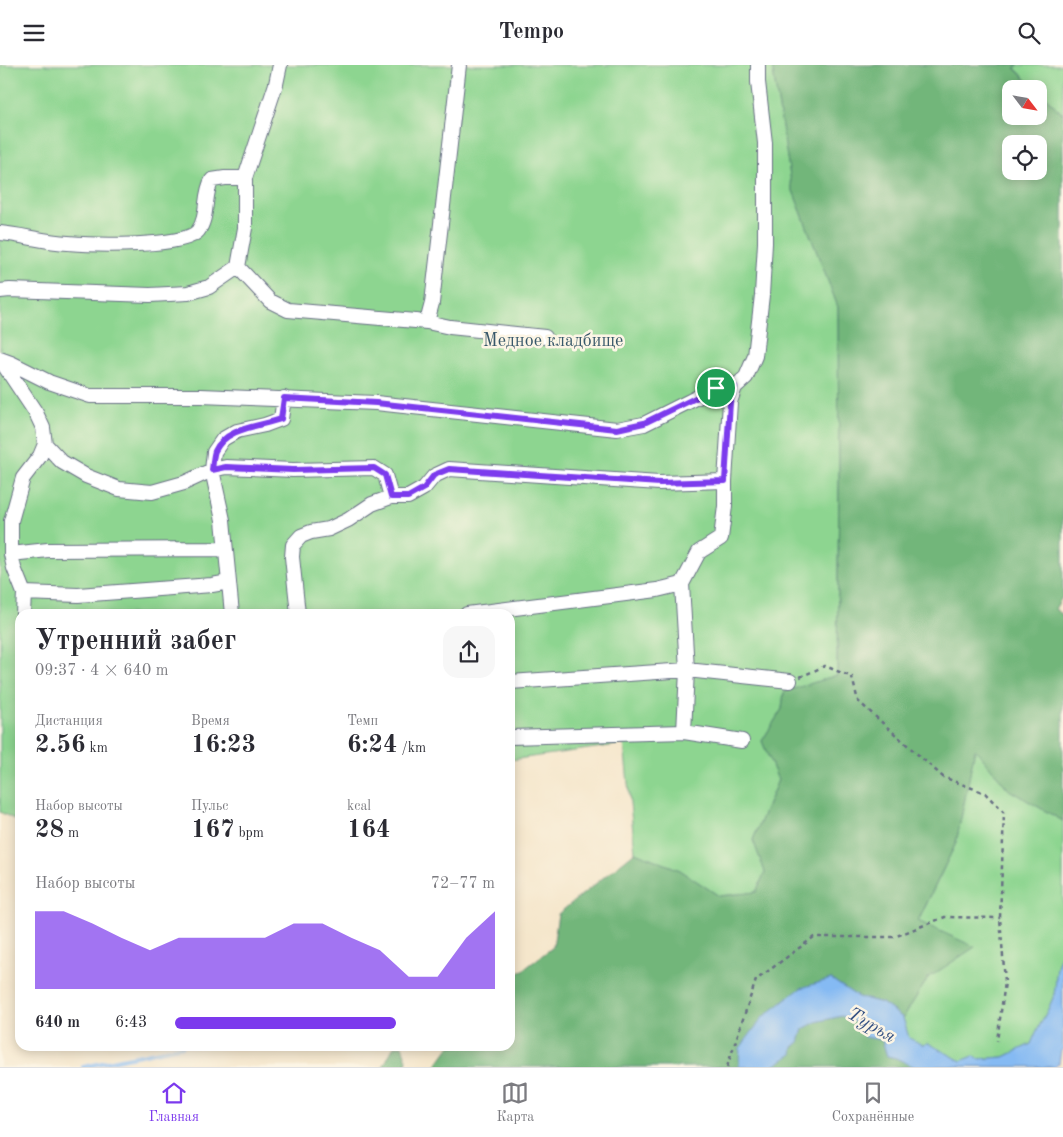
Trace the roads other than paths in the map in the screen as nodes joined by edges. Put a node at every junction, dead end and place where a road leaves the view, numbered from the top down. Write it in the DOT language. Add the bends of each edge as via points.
graph roads {
  1 [pos="280,65"];
  2 [pos="459,65"];
  3 [pos="758,65"];
  4 [pos="245,178"];
  5 [pos="0,233"];
  6 [pos="238,267"];
  7 [pos="0,291"];
  8 [pos="427,322"];
  9 [pos="545,337"];
  10 [pos="0,359"];
  11 [pos="735,387"];
  12 [pos="284,398"];
  13 [pos="45,444"];
  14 [pos="212,470"];
  15 [pos="725,481"];
  16 [pos="391,497"];
  17 [pos="225,549"];
  18 [pos="11,554"];
  19 [pos="229,582"];
  20 [pos="682,585"];
  21 [pos="24,593"];
  22 [pos="23,609"];
  23 [pos="232,609"];
  24 [pos="297,609"];
  25 [pos="507,609"];
  26 [pos="686,670"];
  27 [pos="790,681"];
  28 [pos="515,682"];
  29 [pos="684,732"];
  30 [pos="515,737"];
  31 [pos="742,741"];
  1 -- 4 [label="street"];
  2 -- 8 [label="street" via="432,303"];
  3 -- 11 [label="street" via="765,143 762,295 755,357 746,377"];
  4 -- 5 [label="street" via="212,180 203,223 197,233 174,242 66,243"];
  4 -- 6 [label="street" via="245,228"];
  6 -- 7 [label="street" via="209,287 188,293"];
  6 -- 8 [label="street" via="270,301 288,310"];
  8 -- 9 [label="street"];
  10 -- 12 [label="street" via="49,382 90,396"];
  10 -- 13 [label="street" via="36,413 43,428"];
  11 -- 12 [label="street" via="716,388 644,423 617,429 376,403"];
  11 -- 15 [label="street" via="730,402"];
  12 -- 14 [label="street" via="281,419 237,431 223,439 214,452"];
  13 -- 14 [label="street" via="62,462 119,489 152,492 184,483"];
  13 -- 18 [label="street" via="23,478 11,521"];
  14 -- 16 [label="street" via="226,467 293,470 374,468 385,475"];
  14 -- 17 [label="street" via="223,520"];
  15 -- 16 [label="street" via="660,483 449,469 434,475 424,488 408,497"];
  15 -- 20 [label="street" via="721,538 699,552"];
  16 -- 24 [label="street" via="329,529 301,536 293,545"];
  17 -- 18 [label="street" via="48,550"];
  17 -- 19 [label="street"];
  18 -- 21 [label="street"];
  19 -- 21 [label="street" via="78,595"];
  19 -- 23 [label="street"];
  20 -- 25 [label="street"];
  20 -- 26 [label="street"];
  21 -- 22 [label="street"];
  26 -- 27 [label="street"];
  26 -- 28 [label="street"];
  26 -- 29 [label="street"];
  29 -- 30 [label="street"];
  29 -- 31 [label="street"];
}
